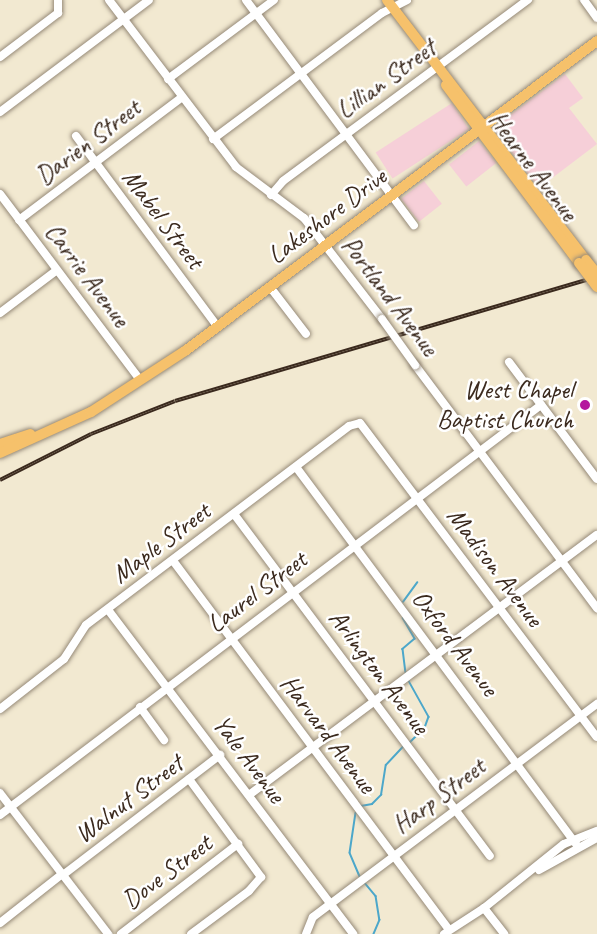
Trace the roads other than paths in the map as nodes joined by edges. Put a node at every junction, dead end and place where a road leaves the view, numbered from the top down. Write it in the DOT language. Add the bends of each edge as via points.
graph roads {
  1 [pos="58,0"];
  2 [pos="109,0"];
  3 [pos="149,0"];
  4 [pos="246,0"];
  5 [pos="274,0"];
  6 [pos="407,0"];
  7 [pos="528,0"];
  8 [pos="584,0"];
  9 [pos="390,4"];
  10 [pos="256,13"];
  11 [pos="597,18"];
  12 [pos="124,19"];
  13 [pos="597,40"];
  14 [pos="0,57"];
  15 [pos="438,68"];
  16 [pos="301,73"];
  17 [pos="168,79"];
  18 [pos="182,97"];
  19 [pos="0,112"];
  20 [pos="481,128"];
  21 [pos="346,133"];
  22 [pos="75,136"];
  23 [pos="213,139"];
  24 [pos="95,163"];
  25 [pos="0,194"];
  26 [pos="271,195"];
  27 [pos="392,196"];
  28 [pos="8,205"];
  29 [pos="0,211"];
  30 [pos="19,220"];
  31 [pos="414,225"];
  32 [pos="326,245"];
  33 [pos="582,262"];
  34 [pos="57,270"];
  35 [pos="597,274"];
  36 [pos="270,287"];
  37 [pos="597,287"];
  38 [pos="0,313"];
  39 [pos="218,327"];
  40 [pos="306,334"];
  41 [pos="509,362"];
  42 [pos="140,380"];
  43 [pos="541,405"];
  44 [pos="78,418"];
  45 [pos="360,423"];
  46 [pos="0,444"];
  47 [pos="480,451"];
  48 [pos="0,453"];
  49 [pos="296,467"];
  50 [pos="597,479"];
  51 [pos="417,498"];
  52 [pos="234,514"];
  53 [pos="597,535"];
  54 [pos="355,545"];
  55 [pos="562,561"];
  56 [pos="174,562"];
  57 [pos="292,591"];
  58 [pos="499,607"];
  59 [pos="597,608"];
  60 [pos="109,611"];
  61 [pos="230,639"];
  62 [pos="437,654"];
  63 [pos="167,686"];
  64 [pos="374,701"];
  65 [pos="597,704"];
  66 [pos="140,706"];
  67 [pos="0,709"];
  68 [pos="581,715"];
  69 [pos="597,737"];
  70 [pos="164,740"];
  71 [pos="313,749"];
  72 [pos="220,755"];
  73 [pos="519,762"];
  74 [pos="189,779"];
  75 [pos="0,793"];
  76 [pos="249,795"];
  77 [pos="10,807"];
  78 [pos="457,809"];
  79 [pos="0,815"];
  80 [pos="597,831"];
  81 [pos="597,838"];
  82 [pos="576,842"];
  83 [pos="238,844"];
  84 [pos="490,856"];
  85 [pos="393,857"];
  86 [pos="62,875"];
  87 [pos="331,904"];
  88 [pos="484,908"];
  89 [pos="0,922"];
  90 [pos="446,932"];
  91 [pos="108,934"];
  92 [pos="121,934"];
  93 [pos="191,934"];
  94 [pos="306,934"];
  95 [pos="353,934"];
  96 [pos="504,934"];
  1 -- 14 [label="street" via="58,13"];
  2 -- 12 [label="street, Portland Avenue"];
  3 -- 12 [label="street"];
  4 -- 10 [label="street"];
  5 -- 10 [label="street"];
  6 -- 9 [label="street"];
  7 -- 15 [label="street, Lillian Street"];
  8 -- 11 [label="street"];
  9 -- 15 [label="main road, Hearne Avenue"];
  9 -- 16 [label="street"];
  10 -- 16 [label="street"];
  10 -- 17 [label="street"];
  12 -- 17 [label="street, Portland Avenue"];
  12 -- 19 [label="street"];
  13 -- 20 [label="main road, Lakeshore Drive"];
  15 -- 20 [label="main road, Hearne Avenue"];
  15 -- 21 [label="street, Lillian Street"];
  16 -- 21 [label="street"];
  16 -- 23 [label="street"];
  17 -- 18 [label="street, Portland Avenue"];
  18 -- 23 [label="street, Portland Avenue"];
  18 -- 24 [label="street, Darien Street"];
  20 -- 27 [label="main road, Lakeshore Drive"];
  20 -- 33 [label="main road, Hearne Avenue"];
  21 -- 26 [label="street, Lillian Street" via="283,181"];
  21 -- 27 [label="street"];
  22 -- 24 [label="street, Mabel Street"];
  23 -- 26 [label="street, Portland Avenue" via="246,178"];
  24 -- 30 [label="street, Darien Street"];
  24 -- 39 [label="street, Mabel Street"];
  25 -- 28 [label="street, Carrie Avenue"];
  26 -- 32 [label="street, Portland Avenue" via="304,218"];
  27 -- 31 [label="street"];
  27 -- 32 [label="main road, Lakeshore Drive"];
  28 -- 29 [label="street"];
  28 -- 30 [label="street, Carrie Avenue"];
  30 -- 34 [label="street, Carrie Avenue"];
  32 -- 36 [label="main road, Lakeshore Drive"];
  32 -- 47 [label="street, Portland Avenue, bridge"];
  33 -- 35 [label="main road, Hearne Avenue, bridge"];
  33 -- 37 [label="main road, Hearne Avenue, bridge"];
  34 -- 38 [label="street"];
  34 -- 42 [label="street, Carrie Avenue"];
  36 -- 39 [label="main road, Lakeshore Drive"];
  36 -- 40 [label="street"];
  39 -- 42 [label="main road, Lakeshore Drive"];
  41 -- 43 [label="street"];
  42 -- 44 [label="main road, Lakeshore Drive"];
  43 -- 47 [label="street, Laurel Street"];
  43 -- 50 [label="street"];
  44 -- 46 [label="main road, Lakeshore Drive"];
  44 -- 48 [label="main road, Lakeshore Drive"];
  45 -- 49 [label="street, Maple Street" via="350,426"];
  45 -- 51 [label="street, Madison Avenue"];
  47 -- 51 [label="street, Laurel Street"];
  47 -- 55 [label="street, Portland Avenue"];
  49 -- 52 [label="street, Maple Street"];
  49 -- 54 [label="street, Oxford Avenue"];
  51 -- 54 [label="street, Laurel Street"];
  51 -- 58 [label="street, Madison Avenue"];
  52 -- 56 [label="street, Maple Street"];
  52 -- 57 [label="street, Arlington Avenue"];
  53 -- 55 [label="street"];
  54 -- 57 [label="street, Laurel Street"];
  54 -- 62 [label="street, Oxford Avenue"];
  55 -- 58 [label="street"];
  55 -- 59 [label="street, Portland Avenue"];
  56 -- 60 [label="street, Maple Street"];
  56 -- 61 [label="street, Harvard Avenue"];
  57 -- 61 [label="street, Laurel Street"];
  57 -- 64 [label="street, Arlington Avenue"];
  58 -- 62 [label="street"];
  58 -- 68 [label="street, Madison Avenue"];
  60 -- 63 [label="street, Yale Avenue"];
  60 -- 67 [label="street, Maple Street" via="82,629 64,659"];
  61 -- 63 [label="street, Laurel Street"];
  61 -- 71 [label="street, Harvard Avenue"];
  62 -- 64 [label="street"];
  62 -- 73 [label="street, Oxford Avenue"];
  63 -- 66 [label="street, Laurel Street"];
  63 -- 72 [label="street, Yale Avenue"];
  64 -- 71 [label="street"];
  64 -- 78 [label="street, Arlington Avenue"];
  65 -- 68 [label="street, Harp Street"];
  66 -- 70 [label="street"];
  66 -- 77 [label="street, Laurel Street"];
  68 -- 69 [label="street, Madison Avenue"];
  68 -- 73 [label="street, Harp Street"];
  71 -- 76 [label="street"];
  71 -- 85 [label="street, Harvard Avenue"];
  72 -- 74 [label="street, Walnut Street"];
  72 -- 76 [label="street, Yale Avenue"];
  73 -- 78 [label="street, Harp Street"];
  73 -- 82 [label="street, Oxford Avenue"];
  74 -- 83 [label="street"];
  74 -- 86 [label="street, Walnut Street"];
  75 -- 77 [label="street"];
  76 -- 87 [label="street, Yale Avenue"];
  77 -- 79 [label="street, Laurel Street"];
  77 -- 86 [label="street"];
  78 -- 84 [label="street, Arlington Avenue"];
  78 -- 85 [label="street, Harp Street"];
  80 -- 82 [label="street"];
  81 -- 82 [label="street"];
  82 -- 88 [label="street"];
  83 -- 92 [label="street, Dove Street"];
  83 -- 93 [label="street" via="261,877 249,891"];
  85 -- 87 [label="street, Harp Street"];
  85 -- 90 [label="street, Harvard Avenue"];
  86 -- 89 [label="street, Walnut Street"];
  86 -- 91 [label="street"];
  87 -- 94 [label="street, Harp Street" via="308,924"];
  87 -- 95 [label="street, Yale Avenue"];
  88 -- 90 [label="street"];
  88 -- 96 [label="street"];
}
